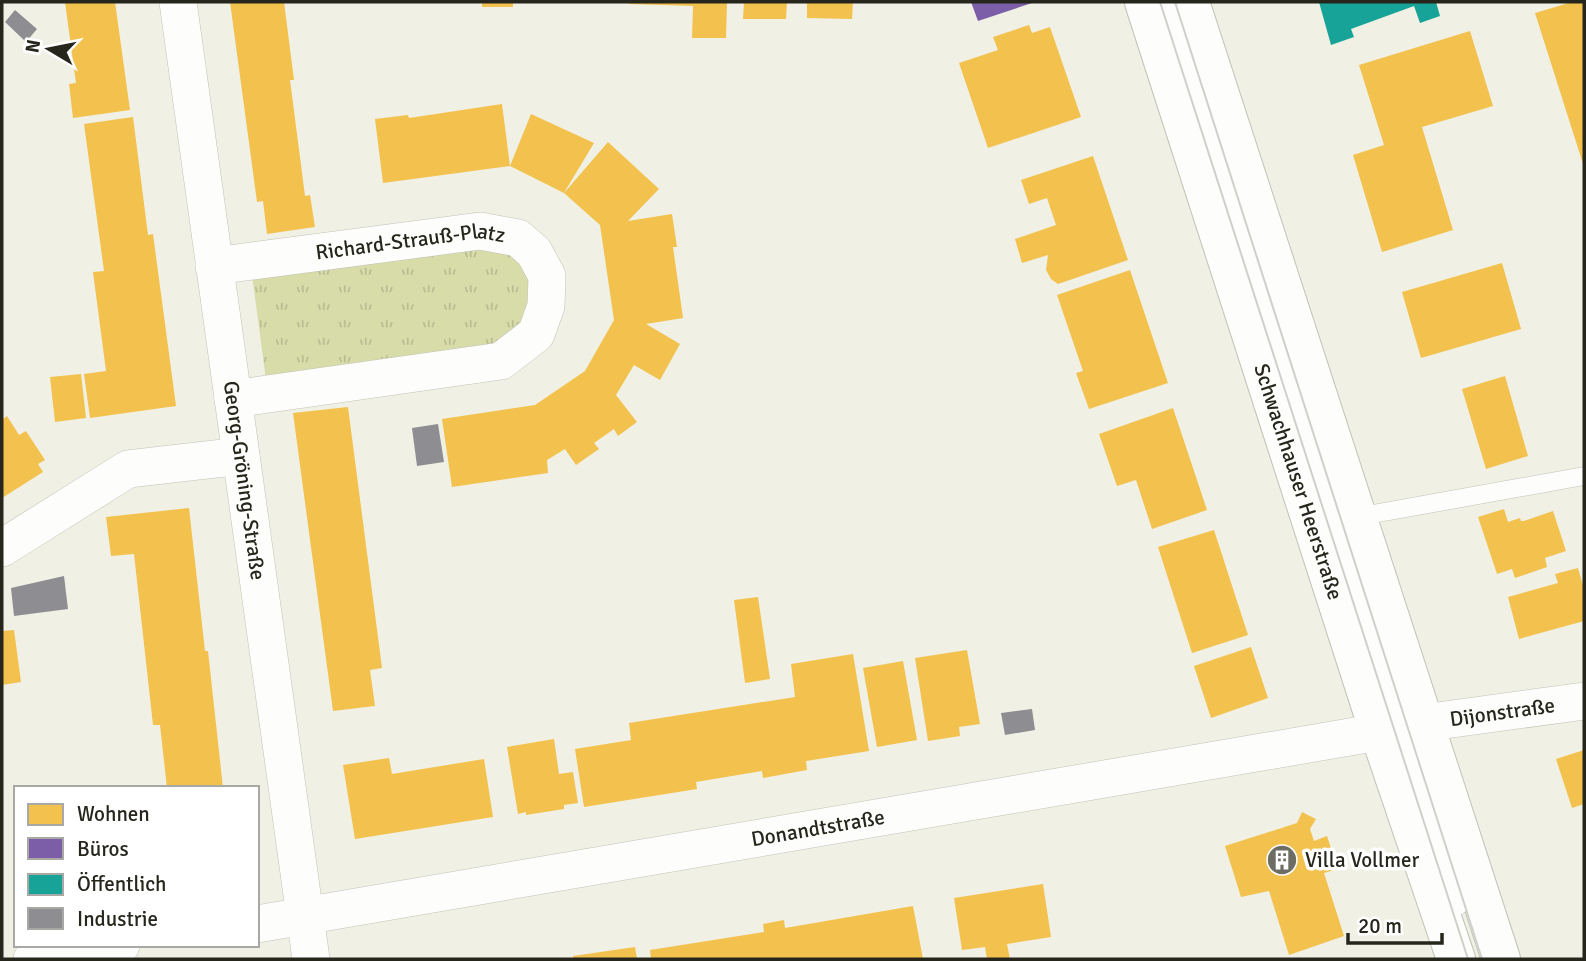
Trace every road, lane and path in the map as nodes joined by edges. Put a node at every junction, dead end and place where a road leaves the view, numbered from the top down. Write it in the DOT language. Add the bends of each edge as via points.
graph roads {
  1 [pos="178,2"];
  2 [pos="1144,2"];
  3 [pos="1167,2"];
  4 [pos="1190,2"];
  5 [pos="214,266"];
  6 [pos="233,399"];
  7 [pos="241,456"];
  8 [pos="1584,476"];
  9 [pos="1356,517"];
  10 [pos="2,548"];
  11 [pos="1584,701"];
  12 [pos="1423,723"];
  13 [pos="1379,732"];
  14 [pos="305,916"];
  15 [pos="1463,921"];
  16 [pos="259,923"];
  17 [pos="108,947"];
  18 [pos="32,959"];
  19 [pos="311,959"];
  20 [pos="1456,959"];
  21 [pos="1501,959"];
  1 -- 5 [label="street, Georg-Gröning-Straße"];
  2 -- 13 [label="main road, Schwachhauser Heerstraße"];
  3 -- 15 [label="lane"];
  4 -- 9 [label="main road, Schwachhauser Heerstraße"];
  5 -- 6 [label="street, Georg-Gröning-Straße"];
  5 -- 6 [label="street, Richard-Strauß-Platz" via="480,231 517,238 534,252 547,276 546,306 536,334 500,361"];
  6 -- 7 [label="street, Georg-Gröning-Straße"];
  7 -- 10 [label="street" via="128,469"];
  7 -- 14 [label="street, Georg-Gröning-Straße"];
  8 -- 9 [label="lane"];
  9 -- 12 [label="main road, Schwachhauser Heerstraße"];
  11 -- 12 [label="street, Dijonstraße"];
  12 -- 21 [label="main road, Schwachhauser Heerstraße"];
  13 -- 14 [label="street, Donandtstraße"];
  13 -- 20 [label="main road, Schwachhauser Heerstraße"];
  14 -- 16 [label="street, Donandtstraße"];
  14 -- 19 [label="street, Georg-Gröning-Straße"];
  17 -- 18 [label="street"];
}
